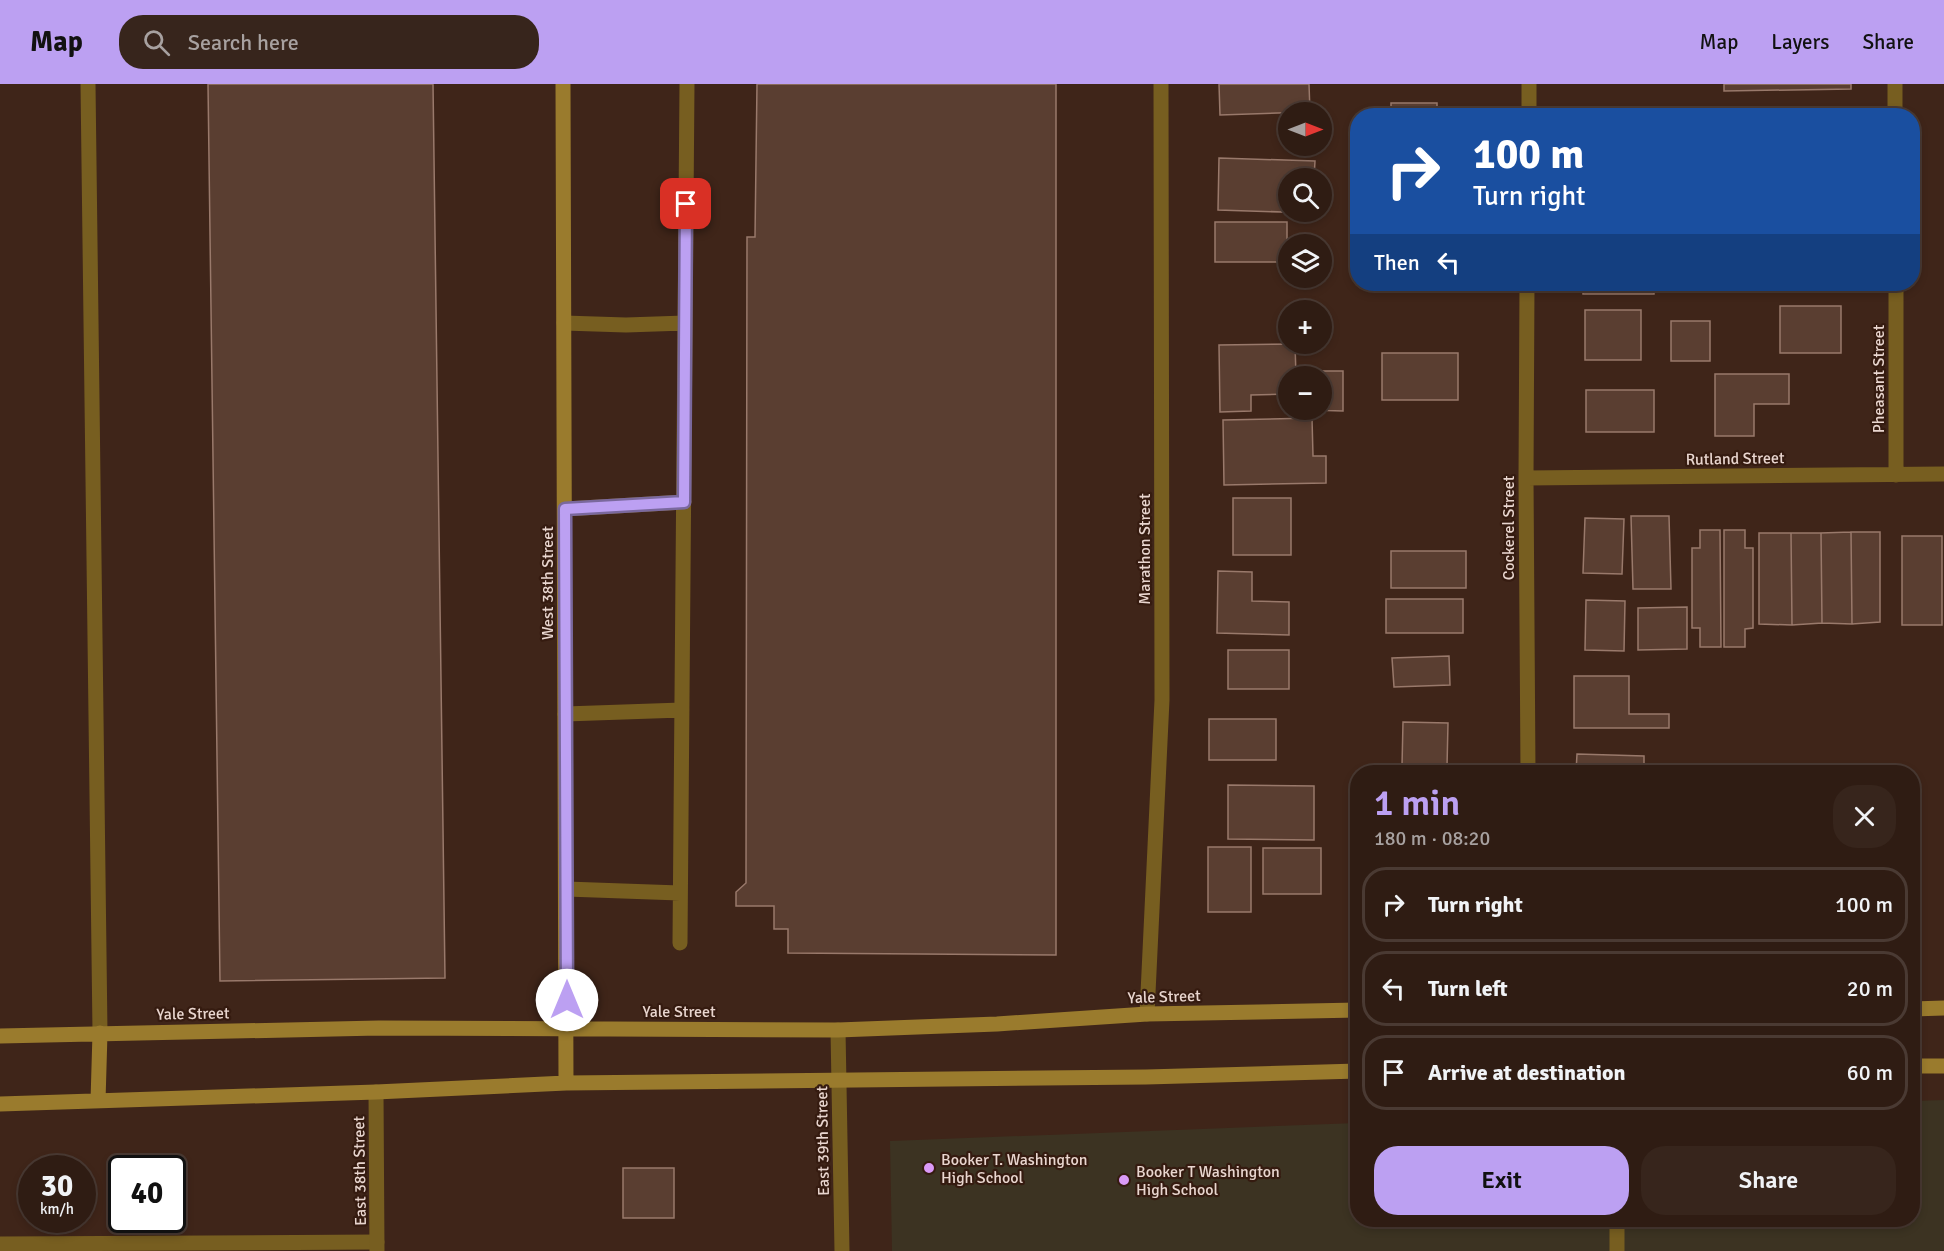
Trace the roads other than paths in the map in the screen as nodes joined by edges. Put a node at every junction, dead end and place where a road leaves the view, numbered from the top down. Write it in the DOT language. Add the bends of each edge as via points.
graph roads {
  1 [pos="88,84"];
  2 [pos="563,84"];
  3 [pos="687,84"];
  4 [pos="1161,84"];
  5 [pos="1529,84"];
  6 [pos="1895,84"];
  7 [pos="1529,108"];
  8 [pos="1895,108"];
  9 [pos="1527,291"];
  10 [pos="1896,291"];
  11 [pos="564,323"];
  12 [pos="686,323"];
  13 [pos="1944,474"];
  14 [pos="1896,475"];
  15 [pos="1526,478"];
  16 [pos="684,502"];
  17 [pos="565,509"];
  18 [pos="682,710"];
  19 [pos="565,714"];
  20 [pos="1528,765"];
  21 [pos="566,889"];
  22 [pos="680,893"];
  23 [pos="680,943"];
  24 [pos="1944,1008"];
  25 [pos="1920,1009"];
  26 [pos="1350,1010"];
  27 [pos="1147,1014"];
  28 [pos="567,1028"];
  29 [pos="838,1030"];
  30 [pos="100,1033"];
  31 [pos="0,1036"];
  32 [pos="1920,1066"];
  33 [pos="1944,1066"];
  34 [pos="1350,1071"];
  35 [pos="839,1080"];
  36 [pos="566,1083"];
  37 [pos="376,1092"];
  38 [pos="98,1101"];
  39 [pos="0,1104"];
  40 [pos="1617,1227"];
  41 [pos="0,1244"];
  42 [pos="377,1246"];
  43 [pos="842,1251"];
  44 [pos="1617,1251"];
  1 -- 30 [label="street"];
  2 -- 11 [label="main road, West 38th Street"];
  3 -- 12 [label="street"];
  4 -- 27 [label="street, Marathon Street" via="1162,700"];
  5 -- 7 [label="street"];
  6 -- 8 [label="street"];
  9 -- 15 [label="street, Cockerel Street"];
  10 -- 14 [label="street, Pheasant Street"];
  11 -- 12 [label="street"];
  11 -- 17 [label="main road, West 38th Street"];
  12 -- 16 [label="street"];
  13 -- 14 [label="street, Rutland Street"];
  14 -- 15 [label="street, Rutland Street"];
  15 -- 20 [label="street, Cockerel Street"];
  16 -- 17 [label="street"];
  16 -- 18 [label="street"];
  17 -- 19 [label="main road, West 38th Street"];
  18 -- 19 [label="street"];
  18 -- 22 [label="street"];
  19 -- 21 [label="main road, West 38th Street"];
  21 -- 22 [label="street"];
  21 -- 28 [label="main road, West 38th Street"];
  22 -- 23 [label="street"];
  24 -- 25 [label="main road"];
  26 -- 27 [label="main road, Yale Street"];
  27 -- 29 [label="main road, Yale Street"];
  28 -- 29 [label="main road, Yale Street"];
  28 -- 30 [label="main road, Yale Street"];
  28 -- 36 [label="main road, West 38th Street"];
  29 -- 35 [label="street, East 39th Street"];
  30 -- 31 [label="main road, Yale Street"];
  30 -- 38 [label="main road"];
  32 -- 33 [label="main road"];
  34 -- 35 [label="main road"];
  35 -- 36 [label="main road"];
  35 -- 43 [label="street, East 39th Street"];
  36 -- 37 [label="main road"];
  37 -- 38 [label="main road"];
  37 -- 42 [label="street, East 38th Street"];
  38 -- 39 [label="main road"];
  40 -- 44 [label="street"];
  41 -- 42 [label="street"];
}
